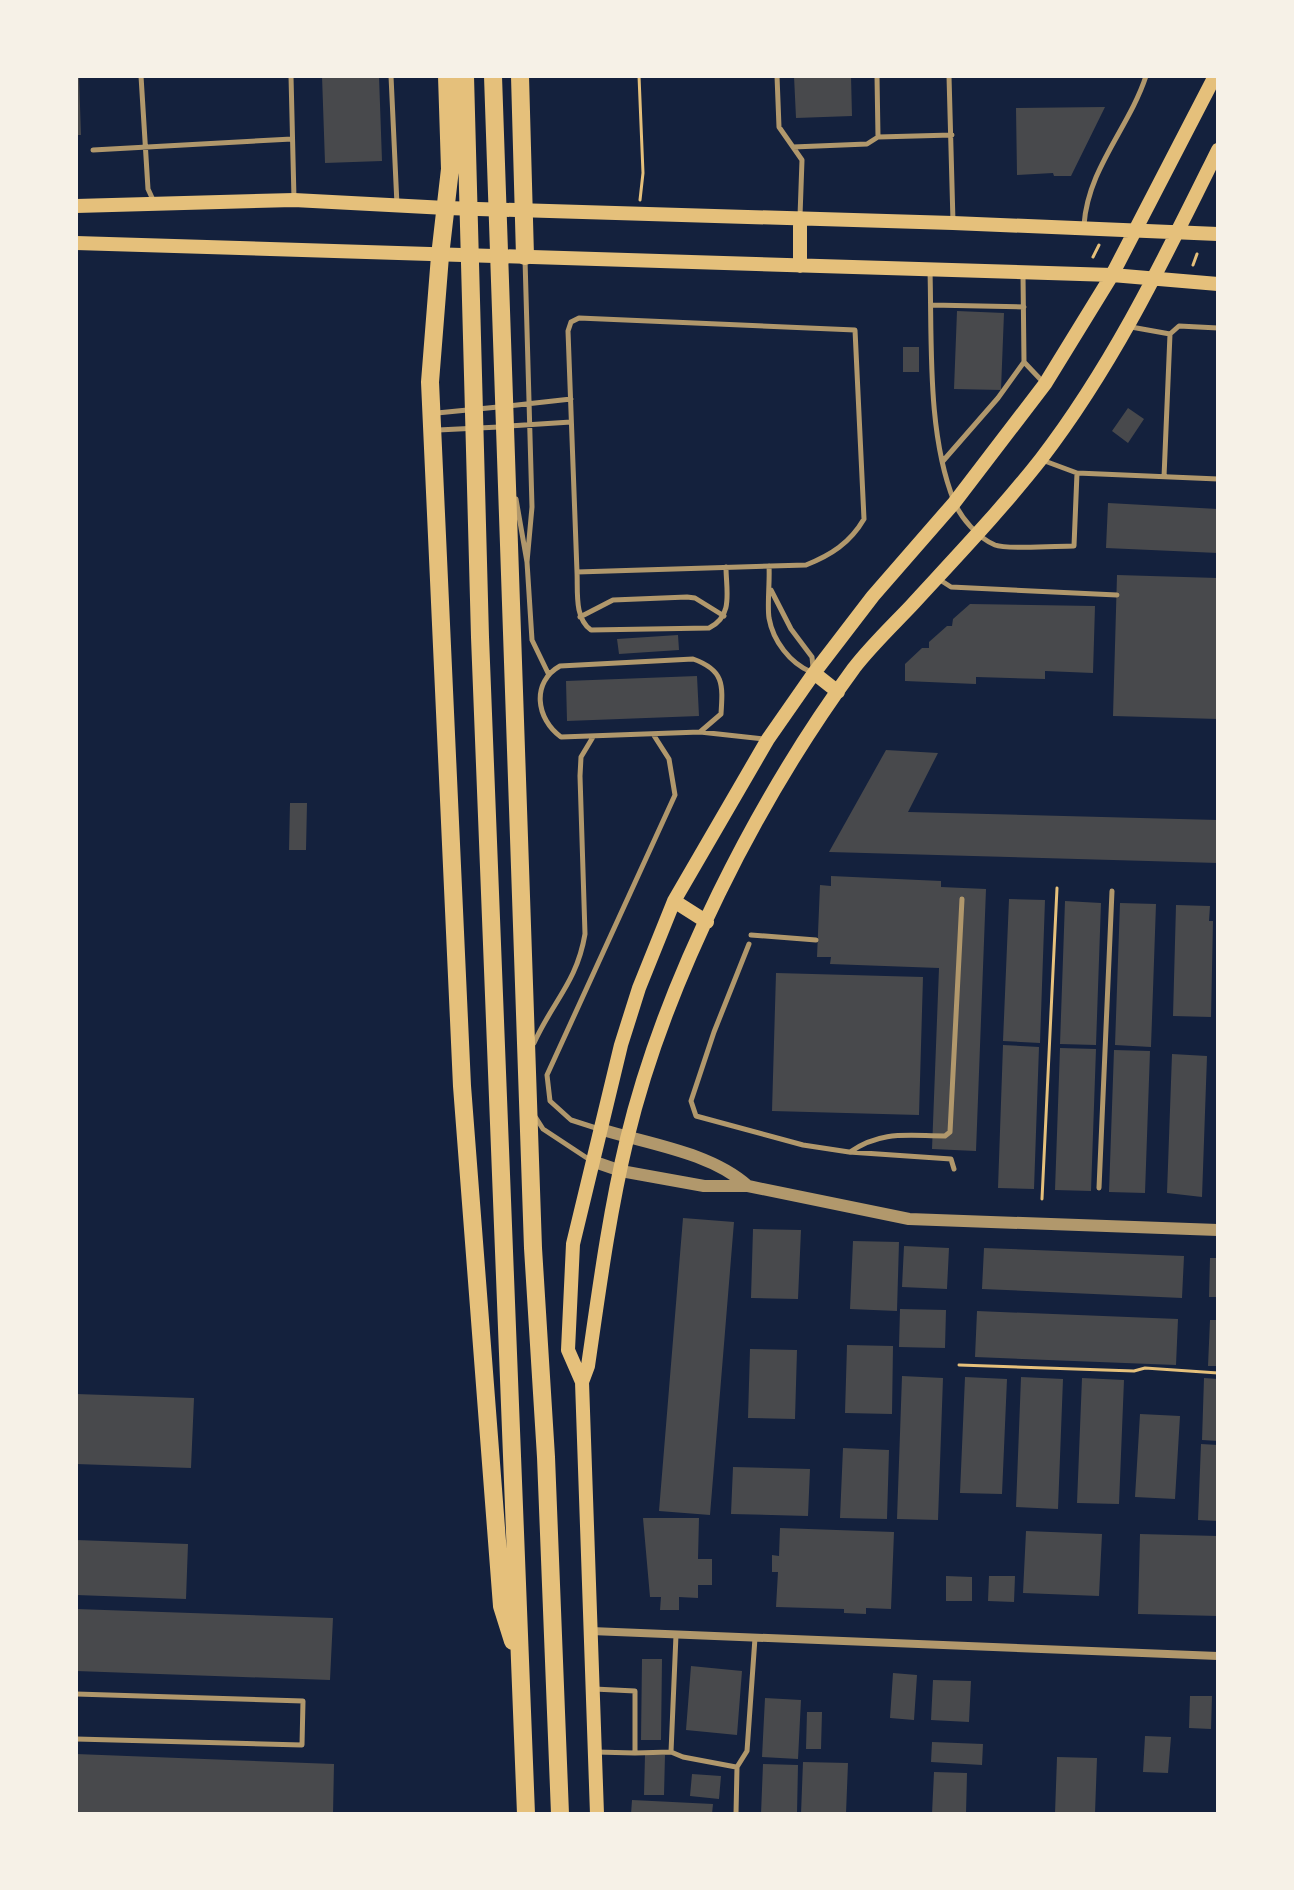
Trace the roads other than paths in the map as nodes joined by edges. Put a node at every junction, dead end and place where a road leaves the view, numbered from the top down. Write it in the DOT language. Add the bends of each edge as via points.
graph roads {
  1 [pos="141,76"];
  2 [pos="291,76"];
  3 [pos="391,76"];
  4 [pos="447,76"];
  5 [pos="465,76"];
  6 [pos="493,76"];
  7 [pos="520,76"];
  8 [pos="777,76"];
  9 [pos="877,76"];
  10 [pos="949,76"];
  11 [pos="1146,76"];
  12 [pos="1215,76"];
  13 [pos="952,135"];
  14 [pos="878,137"];
  15 [pos="292,139"];
  16 [pos="145,147"];
  17 [pos="793,147"];
  18 [pos="93,150"];
  19 [pos="1218,150"];
  20 [pos="294,200"];
  21 [pos="154,203"];
  22 [pos="76,206"];
  23 [pos="397,206"];
  24 [pos="446,208"];
  25 [pos="524,210"];
  26 [pos="800,218"];
  27 [pos="953,223"];
  28 [pos="1084,227"];
  29 [pos="1137,229"];
  30 [pos="1178,232"];
  31 [pos="1218,234"];
  32 [pos="76,243"];
  33 [pos="440,256"];
  34 [pos="525,256"];
  35 [pos="800,266"];
  36 [pos="930,270"];
  37 [pos="1023,273"];
  38 [pos="1112,275"];
  39 [pos="1154,280"];
  40 [pos="1218,284"];
  41 [pos="931,305"];
  42 [pos="1024,307"];
  43 [pos="1128,327"];
  44 [pos="1218,328"];
  45 [pos="1170,334"];
  46 [pos="1024,362"];
  47 [pos="1045,384"];
  48 [pos="571,399"];
  49 [pos="529,404"];
  50 [pos="432,422"];
  51 [pos="571,422"];
  52 [pos="530,425"];
  53 [pos="503,426"];
  54 [pos="514,440"];
  55 [pos="1040,459"];
  56 [pos="943,461"];
  57 [pos="1077,473"];
  58 [pos="1164,477"];
  59 [pos="1218,479"];
  60 [pos="516,494"];
  61 [pos="954,503"];
  62 [pos="976,533"];
  63 [pos="527,562"];
  64 [pos="769,566"];
  65 [pos="726,567"];
  66 [pos="577,572"];
  67 [pos="936,578"];
  68 [pos="771,590"];
  69 [pos="1117,595"];
  70 [pos="724,616"];
  71 [pos="580,617"];
  72 [pos="548,673"];
  73 [pos="814,673"];
  74 [pos="838,692"];
  75 [pos="700,732"];
  76 [pos="652,734"];
  77 [pos="594,736"];
  78 [pos="768,739"];
  79 [pos="1112,891"];
  80 [pos="962,899"];
  81 [pos="674,901"];
  82 [pos="707,922"];
  83 [pos="751,935"];
  84 [pos="816,940"];
  85 [pos="749,944"];
  86 [pos="600,1129"];
  87 [pos="628,1137"];
  88 [pos="849,1152"];
  89 [pos="592,1161"];
  90 [pos="954,1169"];
  91 [pos="621,1171"];
  92 [pos="748,1186"];
  93 [pos="1099,1188"];
  94 [pos="1218,1230"];
  95 [pos="582,1382"];
  96 [pos="591,1631"];
  97 [pos="676,1634"];
  98 [pos="755,1637"];
  99 [pos="1218,1656"];
  100 [pos="520,1662"];
  101 [pos="593,1689"];
  102 [pos="76,1694"];
  103 [pos="76,1739"];
  104 [pos="595,1752"];
  105 [pos="671,1752"];
  106 [pos="635,1753"];
  107 [pos="737,1767"];
  108 [pos="526,1814"];
  109 [pos="560,1814"];
  110 [pos="597,1814"];
  111 [pos="736,1814"];
  1 -- 16 [label="lane"];
  2 -- 15 [label="lane"];
  3 -- 23 [label="lane"];
  4 -- 24 [label="highway"];
  5 -- 100 [label="highway" via="480,637"];
  6 -- 109 [label="highway" via="533,1248"];
  7 -- 25 [label="highway"];
  8 -- 17 [label="lane" via="779,127"];
  9 -- 14 [label="lane"];
  10 -- 13 [label="lane"];
  11 -- 28 [label="lane" via="1096,173"];
  12 -- 29 [label="main road"];
  13 -- 14 [label="lane"];
  13 -- 27 [label="lane"];
  14 -- 17 [label="lane" via="867,144"];
  15 -- 16 [label="lane"];
  15 -- 20 [label="lane"];
  16 -- 18 [label="lane"];
  16 -- 21 [label="lane"];
  17 -- 26 [label="lane" via="802,160"];
  19 -- 30 [label="main road"];
  20 -- 21 [label="main road"];
  20 -- 23 [label="main road"];
  21 -- 22 [label="main road"];
  23 -- 24 [label="main road"];
  24 -- 25 [label="main road"];
  24 -- 33 [label="highway"];
  25 -- 26 [label="main road"];
  25 -- 34 [label="highway"];
  26 -- 27 [label="main road"];
  26 -- 35 [label="main road"];
  27 -- 28 [label="main road"];
  28 -- 29 [label="main road"];
  29 -- 30 [label="main road"];
  29 -- 38 [label="main road"];
  30 -- 31 [label="main road"];
  30 -- 39 [label="main road"];
  32 -- 33 [label="main road"];
  33 -- 34 [label="main road"];
  33 -- 50 [label="highway"];
  34 -- 35 [label="main road"];
  34 -- 49 [label="lane"];
  35 -- 36 [label="main road"];
  36 -- 37 [label="main road"];
  36 -- 41 [label="lane"];
  37 -- 38 [label="main road"];
  37 -- 42 [label="lane"];
  38 -- 39 [label="main road"];
  38 -- 47 [label="main road"];
  39 -- 40 [label="main road"];
  39 -- 43 [label="main road"];
  41 -- 42 [label="lane"];
  41 -- 56 [label="lane"];
  42 -- 46 [label="lane"];
  43 -- 45 [label="lane"];
  43 -- 55 [label="main road"];
  44 -- 45 [label="lane" via="1179,326"];
  45 -- 58 [label="lane"];
  46 -- 47 [label="lane"];
  46 -- 56 [label="lane"];
  47 -- 61 [label="main road"];
  48 -- 49 [label="lane"];
  48 -- 51 [label="lane"];
  48 -- 64 [label="lane" via="568,331 579,318 855,330 864,519 845,544 820,560"];
  49 -- 50 [label="lane"];
  49 -- 52 [label="lane"];
  50 -- 53 [label="lane"];
  50 -- 100 [label="highway" via="462,1086 502,1606"];
  51 -- 52 [label="lane"];
  51 -- 66 [label="lane"];
  52 -- 53 [label="lane"];
  52 -- 63 [label="lane"];
  53 -- 54 [label="lane"];
  55 -- 57 [label="lane"];
  55 -- 62 [label="main road"];
  56 -- 61 [label="lane"];
  57 -- 58 [label="lane"];
  57 -- 62 [label="lane" via="1074,546 996,546"];
  58 -- 59 [label="lane"];
  60 -- 63 [label="lane"];
  61 -- 62 [label="lane"];
  61 -- 73 [label="main road"];
  62 -- 67 [label="main road"];
  63 -- 72 [label="lane" via="532,640"];
  64 -- 65 [label="lane"];
  64 -- 68 [label="lane"];
  65 -- 66 [label="lane"];
  65 -- 70 [label="lane"];
  66 -- 71 [label="lane"];
  67 -- 69 [label="lane" via="951,587"];
  67 -- 74 [label="main road"];
  68 -- 73 [label="lane" via="812,657"];
  68 -- 73 [label="lane" via="773,630 797,666"];
  70 -- 71 [label="lane" via="687,597 613,600"];
  70 -- 71 [label="lane" via="709,628 591,630"];
  72 -- 75 [label="lane" via="560,666 683,659 710,665 719,676 721,714"];
  72 -- 77 [label="lane" via="541,686 542,717 550,729 561,737"];
  73 -- 74 [label="main road"];
  73 -- 78 [label="main road"];
  74 -- 82 [label="main road" via="746,840"];
  75 -- 76 [label="lane"];
  75 -- 78 [label="lane"];
  76 -- 77 [label="lane"];
  76 -- 86 [label="lane" via="669,759 675,795 547,1075 550,1101 571,1120"];
  77 -- 89 [label="lane" via="581,757 582,953 576,973 534,1040 525,1077 531,1110 543,1129"];
  78 -- 81 [label="main road"];
  79 -- 93 [label="lane"];
  80 -- 88 [label="lane" via="950,1132 883,1136"];
  81 -- 82 [label="main road"];
  81 -- 86 [label="main road" via="639,988"];
  82 -- 87 [label="main road" via="661,1032"];
  83 -- 84 [label="lane"];
  85 -- 88 [label="lane" via="691,1101 696,1116"];
  86 -- 87 [label="street"];
  86 -- 89 [label="main road"];
  87 -- 91 [label="main road"];
  87 -- 92 [label="street" via="731,1171"];
  88 -- 90 [label="lane" via="951,1159"];
  89 -- 91 [label="street"];
  89 -- 95 [label="main road" via="573,1244 568,1350"];
  91 -- 92 [label="street" via="704,1186"];
  91 -- 95 [label="main road"];
  92 -- 94 [label="street" via="909,1219"];
  95 -- 96 [label="main road"];
  96 -- 97 [label="street"];
  96 -- 101 [label="main road"];
  97 -- 98 [label="street"];
  97 -- 105 [label="lane"];
  98 -- 99 [label="street"];
  98 -- 107 [label="lane" via="747,1751"];
  100 -- 108 [label="highway"];
  101 -- 104 [label="main road"];
  101 -- 106 [label="lane" via="635,1691"];
  102 -- 103 [label="lane" via="303,1701 302,1745"];
  104 -- 106 [label="lane"];
  104 -- 110 [label="main road"];
  105 -- 106 [label="lane"];
  105 -- 107 [label="lane"];
  107 -- 111 [label="lane"];
}
